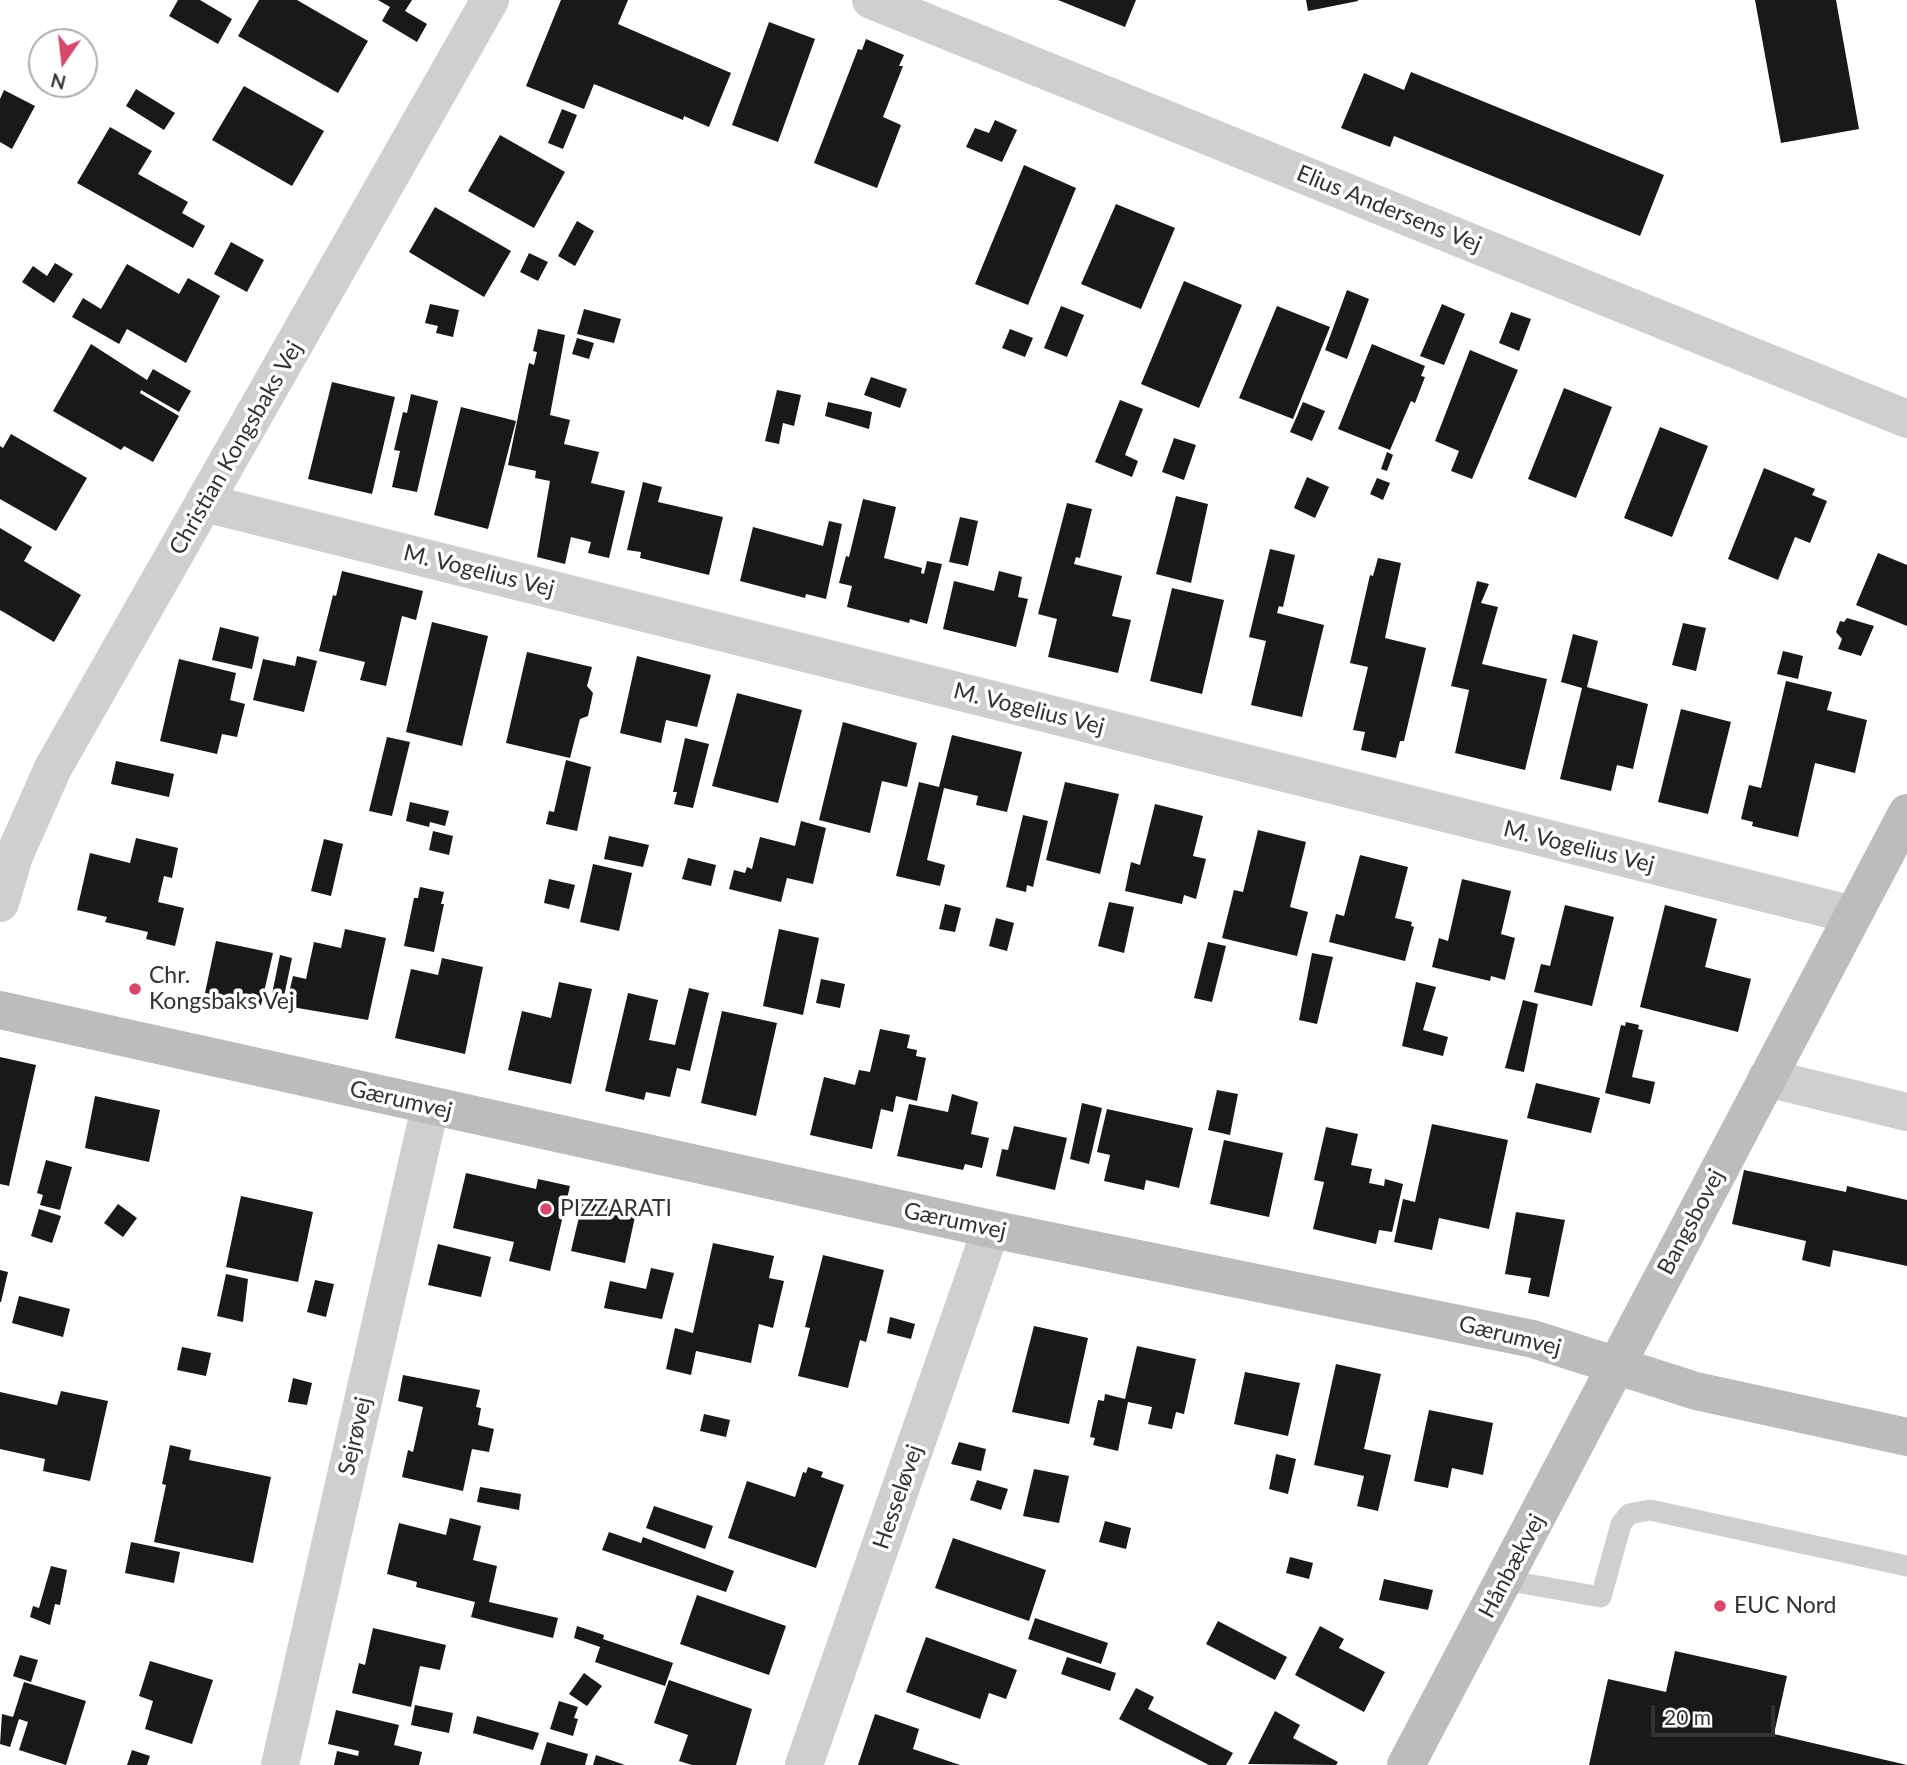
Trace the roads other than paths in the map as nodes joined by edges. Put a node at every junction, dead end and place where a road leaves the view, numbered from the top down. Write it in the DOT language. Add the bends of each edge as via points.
graph roads {
  1 [pos="490,0"];
  2 [pos="872,0"];
  3 [pos="1907,419"];
  4 [pos="205,503"];
  5 [pos="1907,813"];
  6 [pos="0,903"];
  7 [pos="1853,915"];
  8 [pos="0,1010"];
  9 [pos="1767,1078"];
  10 [pos="430,1107"];
  11 [pos="1907,1112"];
  12 [pos="991,1229"];
  13 [pos="1615,1365"];
  14 [pos="1907,1437"];
  15 [pos="1907,1566"];
  16 [pos="1504,1580"];
  17 [pos="280,1765"];
  18 [pos="804,1765"];
  19 [pos="1406,1765"];
  1 -- 4 [label="street, Christian Kongsbaks Vej"];
  2 -- 3 [label="street, Elius Andersens Vej"];
  4 -- 6 [label="street, Christian Kongsbaks Vej" via="53,768 14,856"];
  4 -- 7 [label="street, M. Vogelius Vej"];
  5 -- 7 [label="main road, Bangsbovej"];
  7 -- 9 [label="main road, Bangsbovej"];
  8 -- 10 [label="main road, Gærumvej"];
  9 -- 11 [label="street"];
  9 -- 13 [label="main road, Bangsbovej"];
  10 -- 12 [label="main road, Gærumvej"];
  10 -- 17 [label="street, Sejrøvej"];
  12 -- 13 [label="main road, Gærumvej" via="1533,1339"];
  12 -- 18 [label="street, Hesseløvej"];
  13 -- 14 [label="main road, Gærumvej" via="1696,1391"];
  13 -- 16 [label="main road, Hånbækvej"];
  15 -- 16 [label="lane" via="1650,1510 1629,1514 1621,1524 1601,1597"];
  16 -- 19 [label="main road, Hånbækvej"];
}
